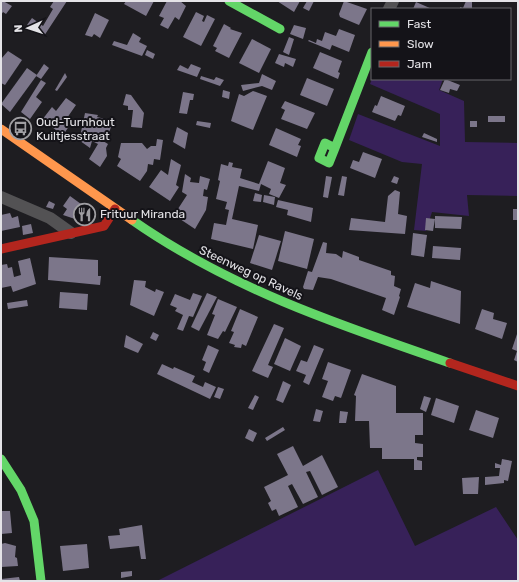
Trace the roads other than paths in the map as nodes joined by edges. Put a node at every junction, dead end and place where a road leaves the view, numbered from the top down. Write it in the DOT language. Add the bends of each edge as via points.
graph roads {
  1 [pos="229,1"];
  2 [pos="280,29"];
  3 [pos="371,55"];
  4 [pos="1,130"];
  5 [pos="335,148"];
  6 [pos="1,197"];
  7 [pos="115,209"];
  8 [pos="71,233"];
  9 [pos="1,249"];
  10 [pos="518,386"];
  11 [pos="1,459"];
  12 [pos="41,581"];
  1 -- 2 [label="main road"];
  3 -- 5 [label="main road"];
  4 -- 7 [label="main road, Steenweg op Ravels"];
  6 -- 8 [label="street" via="50,218"];
  7 -- 8 [label="main road" via="104,226"];
  7 -- 10 [label="main road, Steenweg op Ravels" via="182,253 239,282 328,321"];
  8 -- 9 [label="main road"];
  11 -- 12 [label="main road" via="21,490 34,521"];
}
